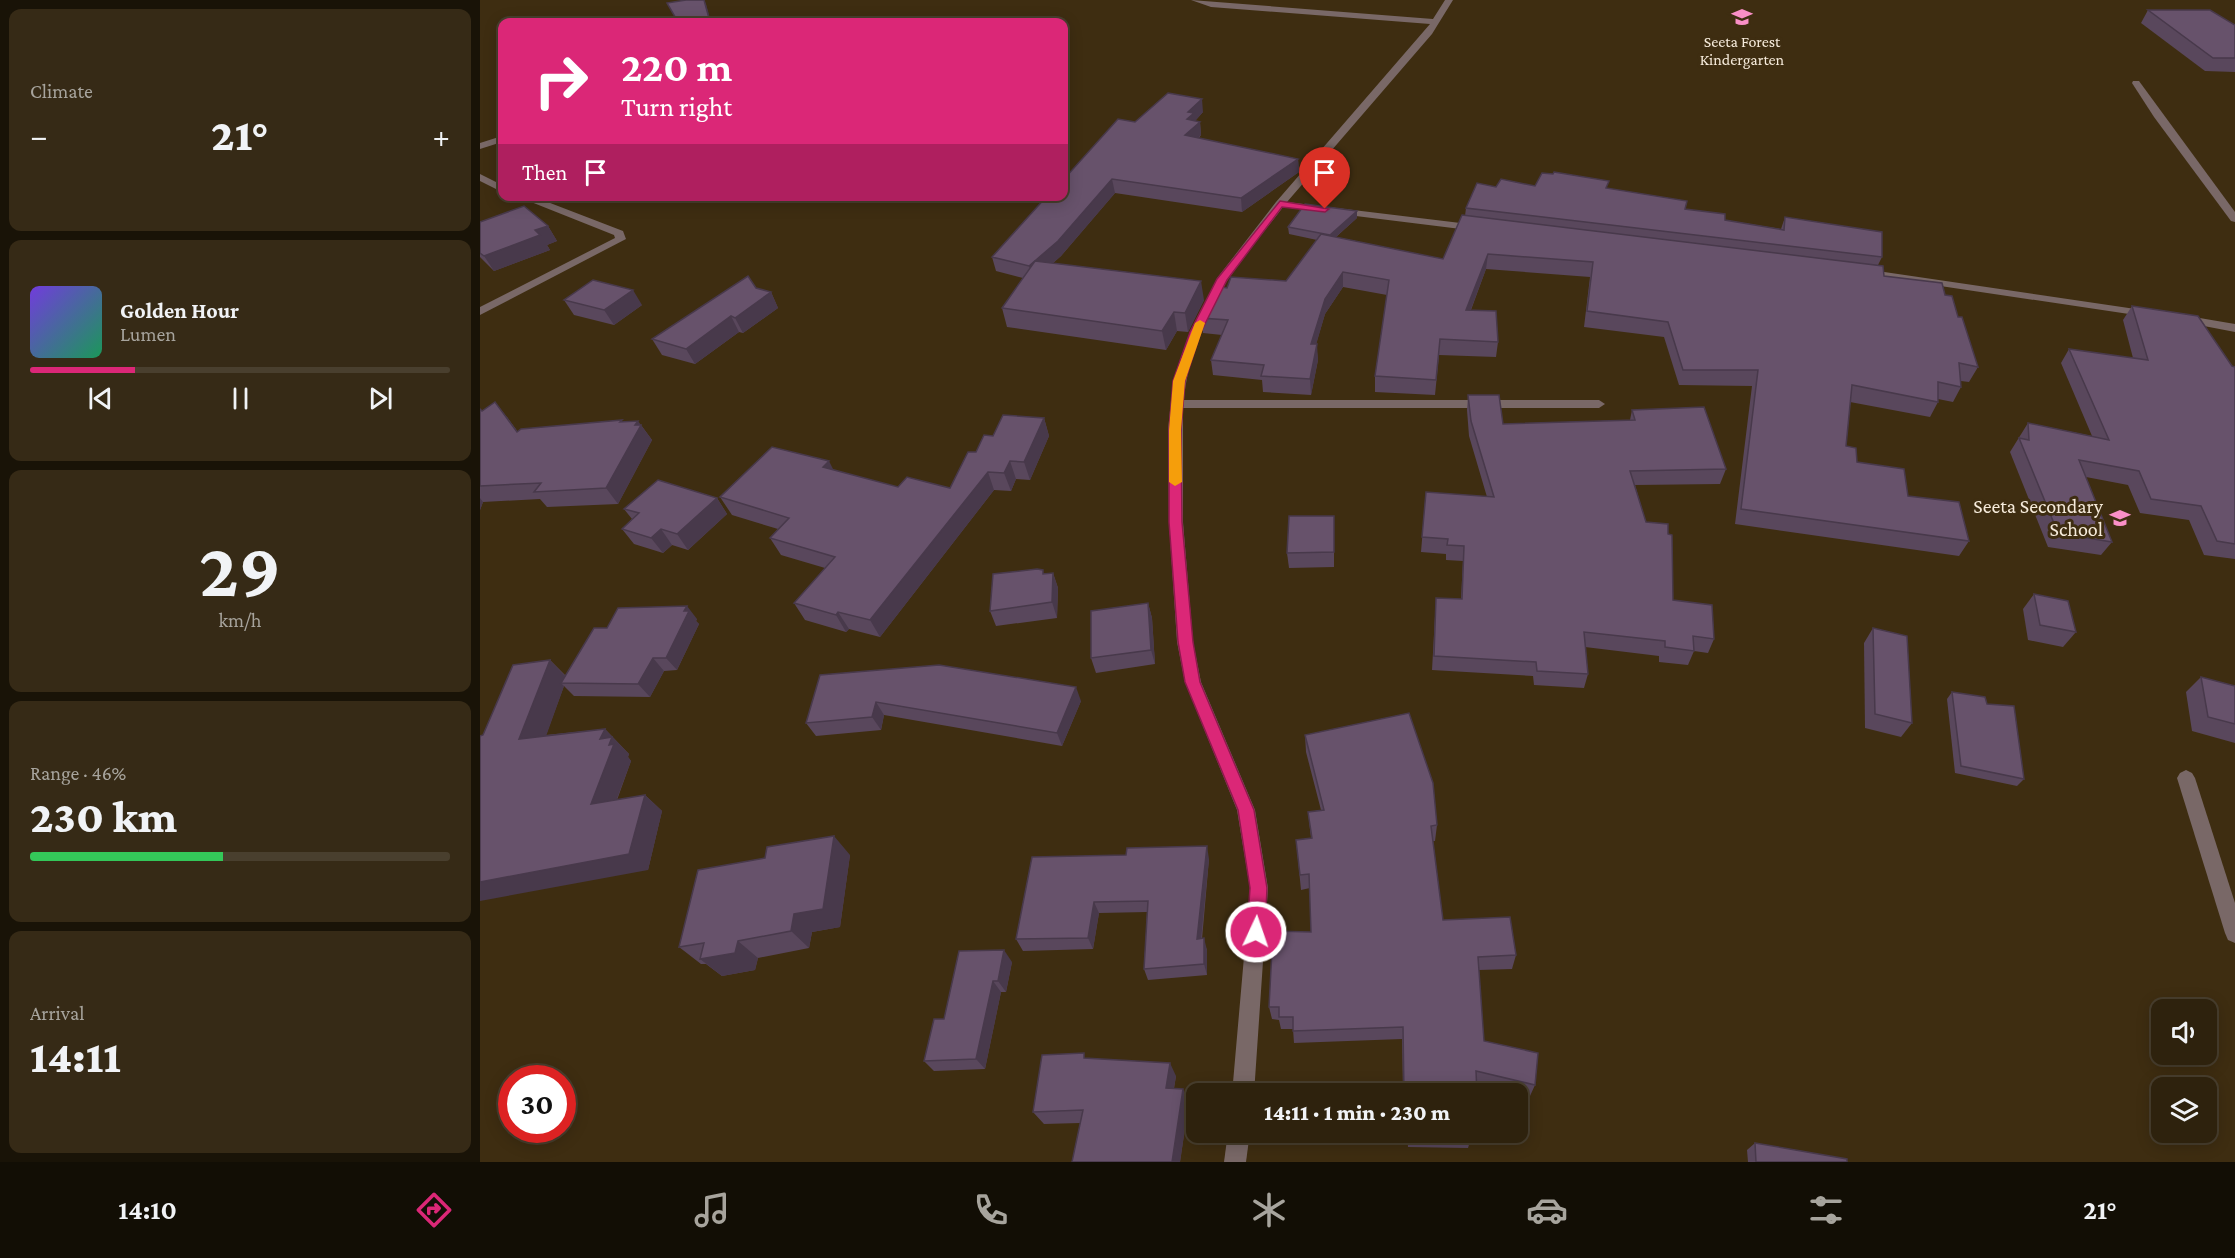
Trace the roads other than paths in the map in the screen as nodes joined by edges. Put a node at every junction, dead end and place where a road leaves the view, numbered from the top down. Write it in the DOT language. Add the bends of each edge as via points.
graph roads {
  1 [pos="1195,0"];
  2 [pos="1449,0"];
  3 [pos="1436,22"];
  4 [pos="2136,83"];
  5 [pos="498,140"];
  6 [pos="480,147"];
  7 [pos="480,177"];
  8 [pos="498,187"];
  9 [pos="534,201"];
  10 [pos="1280,204"];
  11 [pos="2235,219"];
  12 [pos="1488,229"];
  13 [pos="1847,270"];
  14 [pos="480,312"];
  15 [pos="2235,328"];
  16 [pos="1177,404"];
  17 [pos="1599,404"];
  18 [pos="2186,778"];
  19 [pos="2235,933"];
  20 [pos="1244,1083"];
  21 [pos="1238,1143"];
  22 [pos="1235,1162"];
  1 -- 3 [label="street" via="1211,5"];
  2 -- 3 [label="street"];
  3 -- 10 [label="street"];
  4 -- 11 [label="street"];
  5 -- 6 [label="street"];
  7 -- 8 [label="street"];
  9 -- 14 [label="street" via="619,233 621,239"];
  10 -- 12 [label="street"];
  10 -- 16 [label="street" via="1222,279 1196,332 1179,381"];
  13 -- 15 [label="street"];
  16 -- 17 [label="street"];
  16 -- 20 [label="street" via="1176,522 1185,642 1193,682 1246,810 1258,888"];
  18 -- 19 [label="street"];
  21 -- 22 [label="street"];
}
